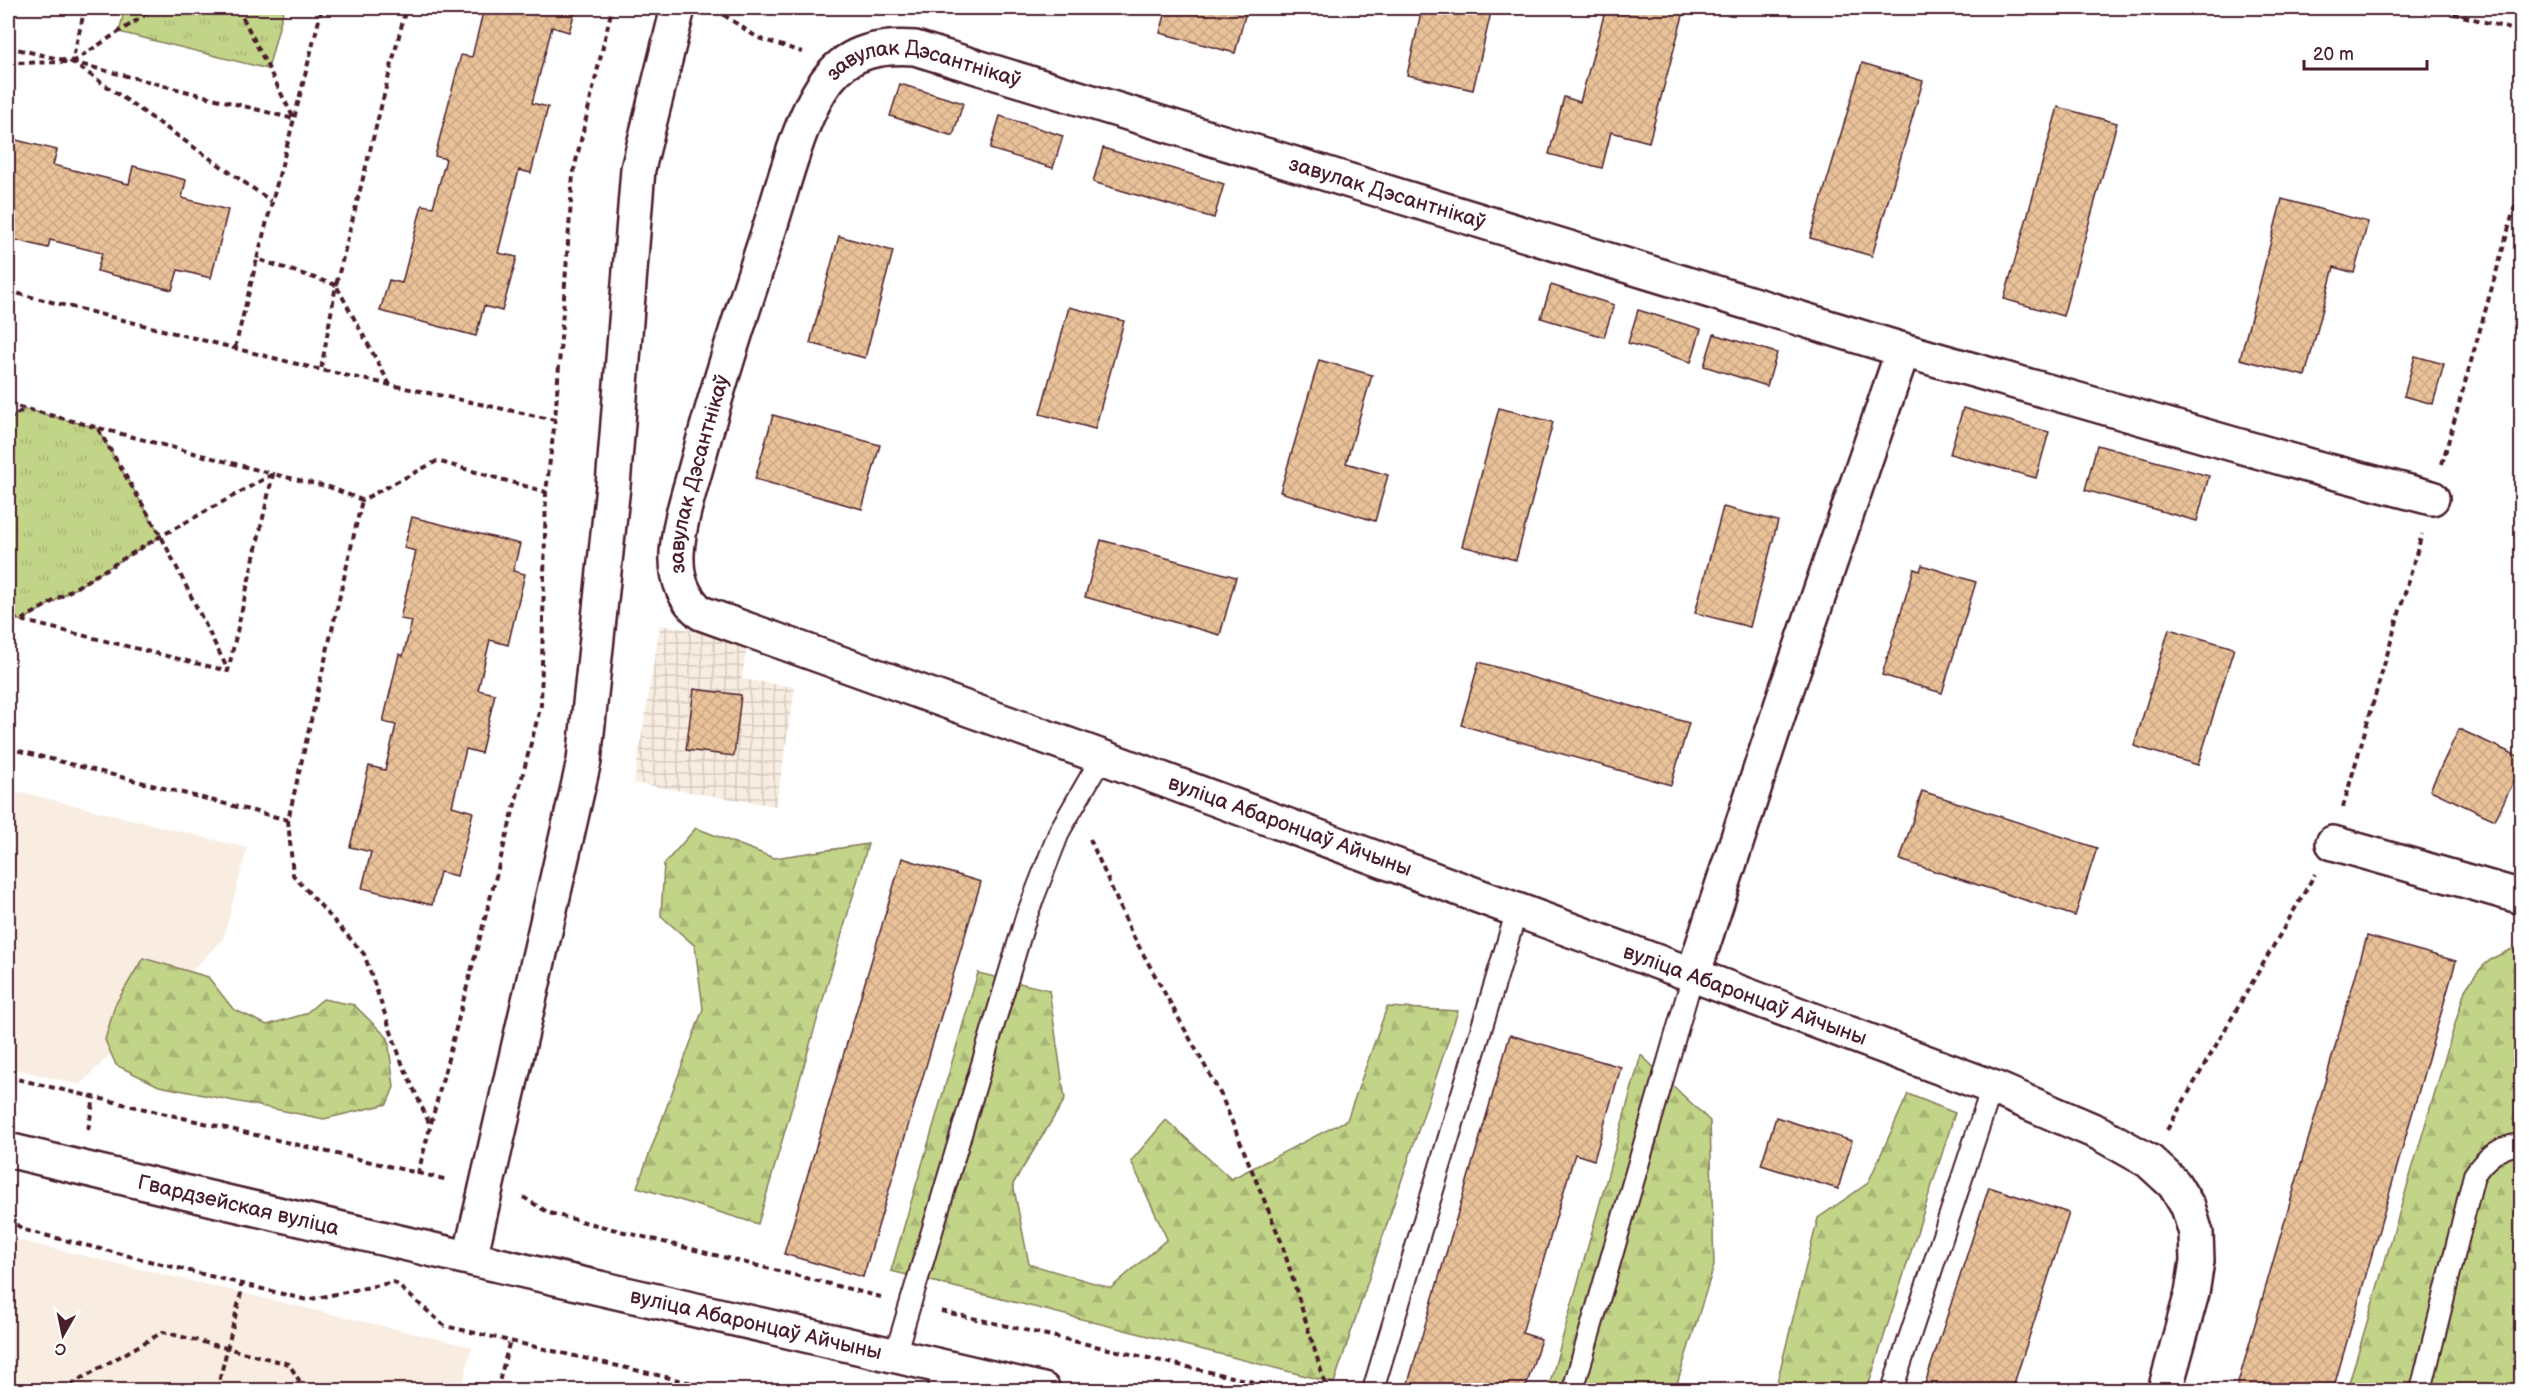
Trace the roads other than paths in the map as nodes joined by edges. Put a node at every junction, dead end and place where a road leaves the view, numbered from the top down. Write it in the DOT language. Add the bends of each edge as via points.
graph roads {
  1 [pos="678,8"];
  2 [pos="1903,350"];
  3 [pos="2432,498"];
  4 [pos="1102,757"];
  5 [pos="2333,843"];
  6 [pos="2522,897"];
  7 [pos="1517,910"];
  8 [pos="1693,975"];
  9 [pos="1992,1087"];
  10 [pos="2522,1144"];
  11 [pos="8,1150"];
  12 [pos="470,1258"];
  13 [pos="896,1355"];
  14 [pos="942,1379"];
  15 [pos="1043,1390"];
  16 [pos="1373,1390"];
  17 [pos="1574,1390"];
  18 [pos="1892,1390"];
  19 [pos="2165,1390"];
  20 [pos="2421,1390"];
  1 -- 12 [label="street" via="638,169 584,761"];
  2 -- 3 [label="street, завулак Дэсантнікаў"];
  2 -- 4 [label="street, завулак Дэсантнікаў" via="935,53 915,48 875,49 843,64 819,92 800,138 724,365 683,517 677,554 680,584 692,605 714,619"];
  2 -- 8 [label="street"];
  4 -- 7 [label="street, вуліца Абаронцаў Айчыны"];
  4 -- 13 [label="lane" via="1075,802 1026,917"];
  5 -- 6 [label="street"];
  7 -- 8 [label="street, вуліца Абаронцаў Айчыны"];
  7 -- 16 [label="lane"];
  8 -- 9 [label="street, вуліца Абаронцаў Айчыны"];
  8 -- 17 [label="lane"];
  9 -- 18 [label="lane"];
  9 -- 19 [label="street, вуліца Абаронцаў Айчыны" via="2099,1133 2149,1161 2174,1184 2188,1207 2196,1233 2197,1261"];
  10 -- 20 [label="lane" via="2498,1150 2484,1160 2474,1175"];
  11 -- 12 [label="street, Гвардзейская вуліца" via="337,1230"];
  12 -- 13 [label="street, вуліца Абаронцаў Айчыны"];
  13 -- 14 [label="street, вуліца Абаронцаў Айчыны"];
  14 -- 15 [label="street, вуліца Абаронцаў Айчыны"];
}
